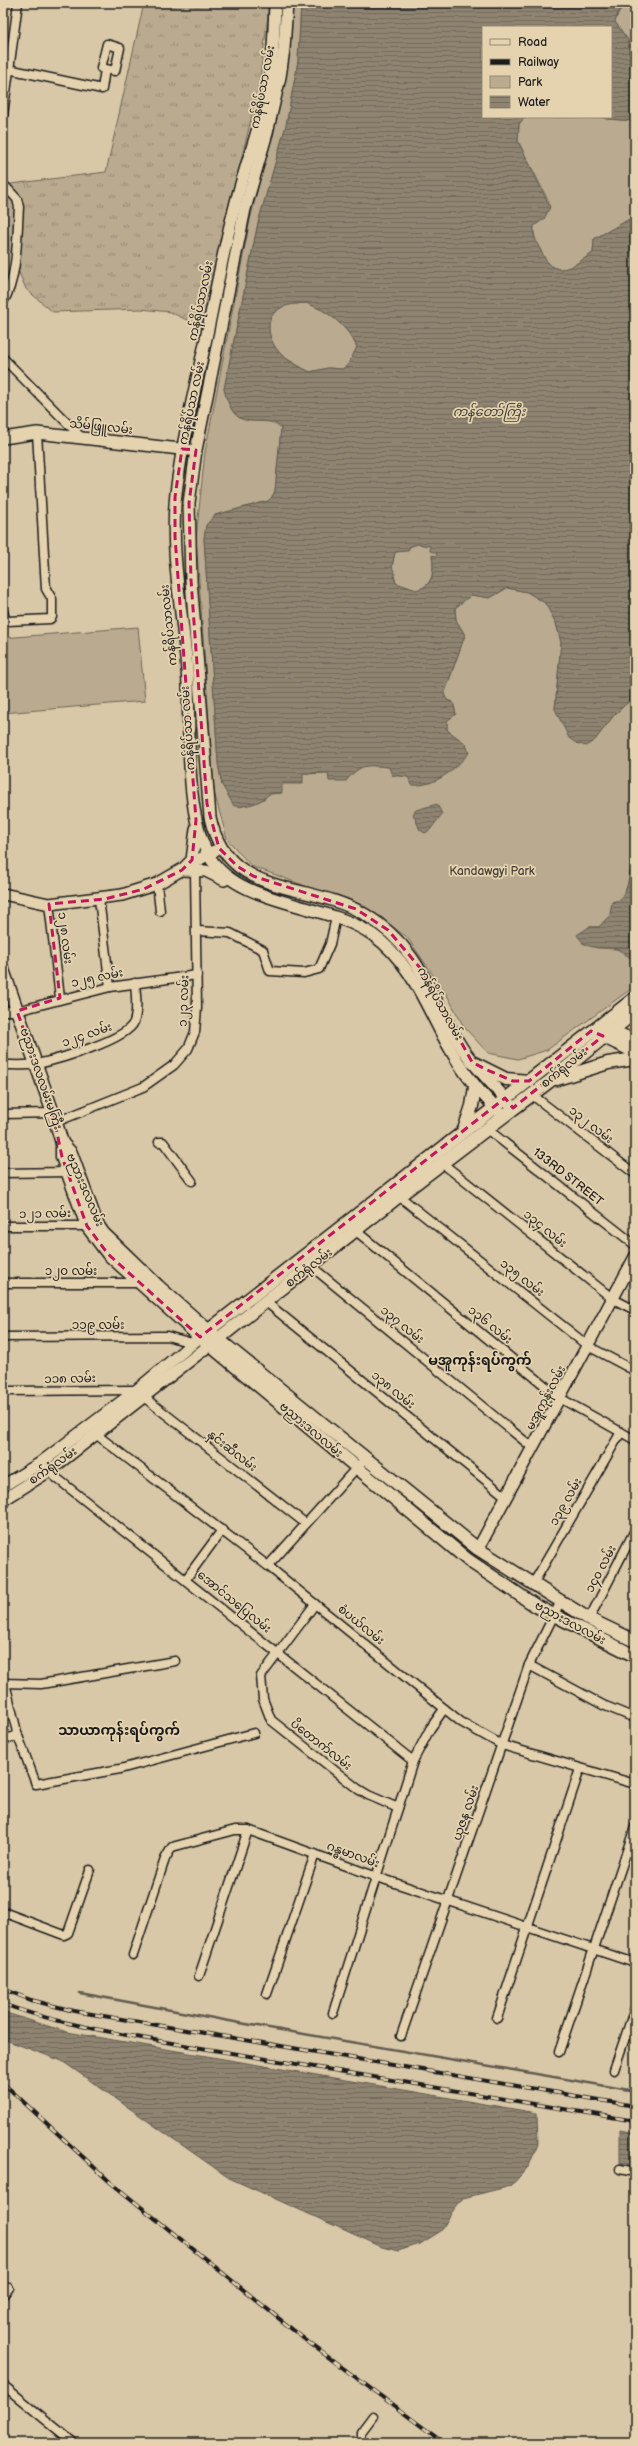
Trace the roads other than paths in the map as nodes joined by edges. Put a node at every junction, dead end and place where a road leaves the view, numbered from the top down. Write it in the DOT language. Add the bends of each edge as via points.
graph roads {
  1 [pos="18,3"];
  2 [pos="275,3"];
  3 [pos="287,3"];
  4 [pos="8,69"];
  5 [pos="105,69"];
  6 [pos="3,115"];
  7 [pos="3,184"];
  8 [pos="3,302"];
  9 [pos="3,358"];
  10 [pos="37,433"];
  11 [pos="3,438"];
  12 [pos="82,438"];
  13 [pos="182,449"];
  14 [pos="196,450"];
  15 [pos="3,611"];
  16 [pos="196,820"];
  17 [pos="219,848"];
  18 [pos="208,855"];
  19 [pos="182,870"];
  20 [pos="195,871"];
  21 [pos="157,884"];
  22 [pos="240,886"];
  23 [pos="3,894"];
  24 [pos="99,899"];
  25 [pos="49,904"];
  26 [pos="160,911"];
  27 [pos="336,917"];
  28 [pos="198,932"];
  29 [pos="3,970"];
  30 [pos="197,975"];
  31 [pos="135,983"];
  32 [pos="110,987"];
  33 [pos="60,998"];
  34 [pos="635,998"];
  35 [pos="441,1006"];
  36 [pos="3,1011"];
  37 [pos="17,1011"];
  38 [pos="431,1012"];
  39 [pos="635,1012"];
  40 [pos="601,1030"];
  41 [pos="635,1041"];
  42 [pos="635,1052"];
  43 [pos="635,1059"];
  44 [pos="472,1062"];
  45 [pos="3,1065"];
  46 [pos="36,1065"];
  47 [pos="529,1081"];
  48 [pos="550,1081"];
  49 [pos="475,1087"];
  50 [pos="532,1094"];
  51 [pos="505,1098"];
  52 [pos="494,1106"];
  53 [pos="513,1108"];
  54 [pos="3,1114"];
  55 [pos="503,1116"];
  56 [pos="55,1118"];
  57 [pos="487,1129"];
  58 [pos="464,1130"];
  59 [pos="159,1142"];
  60 [pos="62,1143"];
  61 [pos="442,1163"];
  62 [pos="68,1172"];
  63 [pos="3,1174"];
  64 [pos="635,1174"];
  65 [pos="192,1181"];
  66 [pos="399,1196"];
  67 [pos="3,1226"];
  68 [pos="87,1226"];
  69 [pos="356,1231"];
  70 [pos="635,1245"];
  71 [pos="112,1250"];
  72 [pos="635,1257"];
  73 [pos="311,1266"];
  74 [pos="3,1283"];
  75 [pos="140,1283"];
  76 [pos="613,1299"];
  77 [pos="266,1302"];
  78 [pos="635,1310"];
  79 [pos="3,1337"];
  80 [pos="200,1337"];
  81 [pos="214,1342"];
  82 [pos="588,1346"];
  83 [pos="635,1372"];
  84 [pos="3,1391"];
  85 [pos="141,1394"];
  86 [pos="560,1398"];
  87 [pos="621,1432"];
  88 [pos="97,1435"];
  89 [pos="635,1440"];
  90 [pos="533,1448"];
  91 [pos="365,1457"];
  92 [pos="39,1464"];
  93 [pos="356,1468"];
  94 [pos="49,1471"];
  95 [pos="3,1486"];
  96 [pos="505,1496"];
  97 [pos="3,1500"];
  98 [pos="305,1523"];
  99 [pos="222,1530"];
  100 [pos="635,1530"];
  101 [pos="478,1549"];
  102 [pos="268,1566"];
  103 [pos="186,1579"];
  104 [pos="533,1584"];
  105 [pos="560,1600"];
  106 [pos="315,1604"];
  107 [pos="553,1614"];
  108 [pos="588,1618"];
  109 [pos="635,1641"];
  110 [pos="278,1653"];
  111 [pos="635,1656"];
  112 [pos="175,1661"];
  113 [pos="529,1666"];
  114 [pos="4,1683"];
  115 [pos="444,1709"];
  116 [pos="635,1718"];
  117 [pos="254,1733"];
  118 [pos="18,1736"];
  119 [pos="3,1739"];
  120 [pos="502,1745"];
  121 [pos="413,1761"];
  122 [pos="580,1769"];
  123 [pos="635,1784"];
  124 [pos="398,1808"];
  125 [pos="635,1827"];
  126 [pos="248,1830"];
  127 [pos="315,1854"];
  128 [pos="90,1870"];
  129 [pos="377,1877"];
  130 [pos="449,1899"];
  131 [pos="3,1912"];
  132 [pos="528,1928"];
  133 [pos="594,1949"];
  134 [pos="133,1956"];
  135 [pos="635,1963"];
  136 [pos="199,1976"];
  137 [pos="267,1994"];
  138 [pos="635,2008"];
  139 [pos="333,2013"];
  140 [pos="497,2018"];
  141 [pos="631,2035"];
  142 [pos="401,2036"];
  143 [pos="559,2052"];
  144 [pos="614,2070"];
  145 [pos="620,2169"];
  146 [pos="635,2172"];
  147 [pos="9,2288"];
  148 [pos="3,2295"];
  149 [pos="3,2385"];
  150 [pos="372,2416"];
  151 [pos="74,2443"];
  152 [pos="360,2443"];
  1 -- 4 [label="street"];
  2 -- 13 [label="main road, ကန်ရိပ်သာလမ်း" via="274,43 266,97 234,208"];
  3 -- 14 [label="main road, ကန်ရိပ်သာ လမ်း" via="280,77 245,209"];
  4 -- 5 [label="street" via="102,89"];
  4 -- 6 [label="street"];
  7 -- 8 [label="street" via="17,199 19,207 13,273 8,294"];
  9 -- 12 [label="street"];
  10 -- 11 [label="main road, သိမ်ဖြူလမ်း"];
  10 -- 12 [label="main road, သိမ်ဖြူလမ်း"];
  10 -- 15 [label="street" via="46,589 52,599 52,617 50,620 8,621 5,620"];
  12 -- 13 [label="main road, သိမ်ဖြူလမ်း"];
  13 -- 14 [label="main road, သိမ်ဖြူလမ်း"];
  13 -- 16 [label="main road, ကန်ရိပ်သာလမ်း" via="176,497 175,537 186,652"];
  14 -- 17 [label="main road, ကန်ရိပ်သာ လမ်း" via="189,503 191,580 207,804"];
  16 -- 18 [label="main road, ကန်ရိပ်သာလမ်း"];
  16 -- 19 [label="main road" via="196,844 192,860"];
  17 -- 18 [label="main road"];
  17 -- 35 [label="main road, ကန်ရိပ်သာ လမ်း" via="237,866 253,876 356,909 379,923 392,934 421,969"];
  18 -- 19 [label="main road"];
  18 -- 22 [label="main road, ကန်ရိပ်သာလမ်း" via="217,868"];
  19 -- 20 [label="main road"];
  19 -- 21 [label="main road"];
  20 -- 22 [label="main road" via="206,871"];
  20 -- 28 [label="street, ၁၂၃ လမ်း"];
  21 -- 24 [label="main road"];
  21 -- 26 [label="street"];
  22 -- 27 [label="main road, ကန်ရိပ်သာလမ်း"];
  23 -- 25 [label="main road"];
  24 -- 25 [label="main road"];
  24 -- 32 [label="street"];
  25 -- 33 [label="street, ၁၂၈ လမ်း"];
  27 -- 28 [label="street" via="330,944 319,969 304,973 270,971 263,950 230,932"];
  27 -- 38 [label="main road, ကန်ရိပ်သာလမ်း" via="356,925 385,944 415,981"];
  28 -- 30 [label="street, ၁၂၃ လမ်း"];
  29 -- 37 [label="main road, ဗညားဒလလမ်းမကြီး"];
  30 -- 31 [label="street, ၁၂၅ လမ်း"];
  30 -- 56 [label="street, ၁၂၃ လမ်း" via="195,1032 188,1049 174,1065 143,1087"];
  31 -- 32 [label="street, ၁၂၅ လမ်း"];
  31 -- 46 [label="street, ၁၂၄ လမ်း" via="134,1023 126,1033 111,1041"];
  32 -- 33 [label="street, ၁၂၅ လမ်း"];
  33 -- 37 [label="street, ၁၂၅ လမ်း"];
  34 -- 40 [label="main road"];
  35 -- 38 [label="main road"];
  35 -- 44 [label="main road, ကန်ရိပ်သာ လမ်း"];
  36 -- 37 [label="street, ၁၂၅ လမ်း"];
  37 -- 46 [label="main road, ဗညားဒလလမ်းမကြီး"];
  38 -- 49 [label="main road, ကန်ရိပ်သာလမ်း" via="457,1061"];
  39 -- 40 [label="main road"];
  40 -- 41 [label="main road"];
  40 -- 42 [label="main road"];
  40 -- 47 [label="main road, စက်ရုံလမ်း"];
  40 -- 48 [label="main road, စက်ရုံလမ်း"];
  43 -- 48 [label="main road" via="597,1066"];
  44 -- 47 [label="main road" via="506,1079"];
  44 -- 51 [label="main road, ကန်ရိပ်သာ လမ်း"];
  45 -- 46 [label="street, ၁၂၄ လမ်း"];
  46 -- 56 [label="main road, ဗညားဒလလမ်းမကြီး"];
  47 -- 51 [label="main road, စက်ရုံလမ်း"];
  48 -- 50 [label="main road, စက်ရုံလမ်း"];
  49 -- 52 [label="main road, ကန်ရိပ်သာလမ်း"];
  49 -- 58 [label="main road"];
  50 -- 53 [label="main road, စက်ရုံလမ်း"];
  50 -- 64 [label="street, ၁၃၂ လမ်း"];
  51 -- 52 [label="main road, စက်ရုံလမ်း"];
  51 -- 53 [label="main road, ကန်ရိပ်သာ လမ်း"];
  52 -- 55 [label="main road, ကန်ရိပ်သာလမ်း"];
  52 -- 58 [label="main road, စက်ရုံလမ်း"];
  53 -- 55 [label="main road, စက်ရုံလမ်း"];
  54 -- 56 [label="street, ၁၂၃ လမ်း"];
  55 -- 57 [label="main road, စက်ရုံလမ်း"];
  56 -- 60 [label="main road, ဗညားဒလလမ်းမကြီး"];
  57 -- 61 [label="main road, စက်ရုံလမ်း"];
  57 -- 70 [label="street, 133RD STREET"];
  58 -- 80 [label="main road, စက်ရုံလမ်း"];
  59 -- 65 [label="street" via="163,1142"];
  60 -- 62 [label="main road, ဗညားဒလလမ်း" via="62,1156"];
  60 -- 71 [label="main road, ဗညားဒလလမ်း" via="71,1153 97,1224"];
  61 -- 66 [label="main road, စက်ရုံလမ်း"];
  61 -- 76 [label="street, ၁၃၄ လမ်း"];
  62 -- 63 [label="street"];
  62 -- 68 [label="main road, ဗညားဒလလမ်း"];
  66 -- 69 [label="main road, စက်ရုံလမ်း"];
  66 -- 82 [label="street, ၁၃၅ လမ်း"];
  67 -- 68 [label="street, ၁၂၁ လမ်း"];
  68 -- 71 [label="main road, ဗညားဒလလမ်း"];
  69 -- 73 [label="main road, စက်ရုံလမ်း"];
  69 -- 86 [label="street, ၁၃၆ လမ်း"];
  71 -- 75 [label="main road, ဗညားဒလလမ်း"];
  71 -- 80 [label="main road, ဗညားဒလလမ်း"];
  72 -- 76 [label="main road, မအူကုန်းလမ်း"];
  73 -- 77 [label="main road, စက်ရုံလမ်း"];
  73 -- 90 [label="street, ၁၃၇ လမ်း"];
  74 -- 75 [label="street, ၁၂၀ လမ်း"];
  75 -- 80 [label="main road, ဗညားဒလလမ်း"];
  76 -- 78 [label="street, ၁၃၄ လမ်း"];
  76 -- 82 [label="main road, မအူကုန်းလမ်း"];
  77 -- 81 [label="main road, စက်ရုံလမ်း"];
  77 -- 96 [label="street, ၁၃၈ လမ်း"];
  79 -- 80 [label="street, ၁၁၉ လမ်း"];
  80 -- 81 [label="main road, ဗညားဒလလမ်း"];
  80 -- 85 [label="main road, စက်ရုံလမ်း"];
  81 -- 85 [label="main road, စက်ရုံလမ်း"];
  81 -- 91 [label="main road, ဗညားဒလလမ်း"];
  81 -- 93 [label="main road, ဗညားဒလလမ်း"];
  82 -- 83 [label="street, ၁၃၅ လမ်း"];
  82 -- 86 [label="main road, မအူကုန်းလမ်း"];
  84 -- 85 [label="street, ၁၁၈ လမ်း"];
  85 -- 88 [label="main road, စက်ရုံလမ်း"];
  85 -- 92 [label="main road, စက်ရုံလမ်း"];
  85 -- 98 [label="street, နှင်းဆီလမ်း"];
  86 -- 87 [label="street, ၁၃၆ လမ်း"];
  86 -- 90 [label="main road, မအူကုန်းလမ်း"];
  87 -- 89 [label="street, ၁၃၆ လမ်း"];
  87 -- 104 [label="street, ၁၃၉ လမ်း"];
  88 -- 94 [label="main road, စက်ရုံလမ်း"];
  88 -- 99 [label="street, စံပယ်လမ်း"];
  90 -- 96 [label="main road, မအူကုန်းလမ်း"];
  91 -- 93 [label="street"];
  91 -- 101 [label="main road, ဗညားဒလလမ်း"];
  92 -- 94 [label="street, အောင်သပြေလမ်း"];
  92 -- 95 [label="main road, စက်ရုံလမ်း"];
  93 -- 98 [label="street"];
  93 -- 107 [label="main road, ဗညားဒလလမ်း" via="468,1560 511,1591"];
  94 -- 97 [label="main road, စက်ရုံလမ်း"];
  94 -- 103 [label="street, အောင်သပြေလမ်း"];
  96 -- 101 [label="main road, မအူကုန်းလမ်း"];
  98 -- 102 [label="street"];
  99 -- 102 [label="street, စံပယ်လမ်း"];
  99 -- 103 [label="street"];
  100 -- 108 [label="street, ၁၄၀ လမ်း"];
  101 -- 104 [label="main road, ဗညားဒလလမ်း"];
  102 -- 106 [label="street, စံပယ်လမ်း"];
  103 -- 110 [label="street, အောင်သပြေလမ်း"];
  104 -- 105 [label="main road, ဗညားဒလလမ်း"];
  105 -- 107 [label="street, ယုဇန လမ်း"];
  105 -- 108 [label="main road, ဗညားဒလလမ်း"];
  106 -- 110 [label="street"];
  106 -- 115 [label="street, စံပယ်လမ်း"];
  107 -- 111 [label="main road, ဗညားဒလလမ်း"];
  107 -- 113 [label="street, ယုဇန လမ်း"];
  108 -- 109 [label="main road, ဗညားဒလလမ်း"];
  110 -- 121 [label="street, အောင်သပြေလမ်း"];
  110 -- 124 [label="street, ပိတောက်လမ်း" via="261,1676 263,1699 271,1720 368,1795"];
  112 -- 114 [label="street" via="41,1684"];
  113 -- 116 [label="street"];
  113 -- 120 [label="street, ယုဇန လမ်း"];
  114 -- 118 [label="street"];
  115 -- 120 [label="street, စံပယ်လမ်း"];
  115 -- 121 [label="street"];
  117 -- 118 [label="street" via="120,1769 36,1784"];
  118 -- 119 [label="street"];
  120 -- 122 [label="street, စံပယ်လမ်း"];
  120 -- 130 [label="street, ယုဇန လမ်း"];
  121 -- 124 [label="street"];
  122 -- 123 [label="street, စံပယ်လမ်း"];
  122 -- 132 [label="street"];
  124 -- 129 [label="street"];
  125 -- 133 [label="street"];
  126 -- 127 [label="street, ဂန္ဓမာလမ်း"];
  126 -- 134 [label="street, ဂန္ဓမာလမ်း" via="235,1830 172,1847 165,1859"];
  126 -- 136 [label="street"];
  127 -- 129 [label="street, ဂန္ဓမာလမ်း"];
  127 -- 137 [label="street"];
  128 -- 131 [label="street" via="68,1933 64,1935"];
  129 -- 130 [label="street, ဂန္ဓမာလမ်း"];
  129 -- 139 [label="street"];
  130 -- 132 [label="street, ဂန္ဓမာလမ်း"];
  130 -- 142 [label="street, ယုဇန လမ်း"];
  132 -- 133 [label="street, ဂန္ဓမာလမ်း"];
  132 -- 140 [label="street"];
  133 -- 135 [label="street, ဂန္ဓမာလမ်း"];
  133 -- 143 [label="street"];
  138 -- 141 [label="street"];
  141 -- 144 [label="street"];
  145 -- 146 [label="street"];
  147 -- 148 [label="street"];
  149 -- 151 [label="street"];
  150 -- 152 [label="street" via="361,2432"];
}
